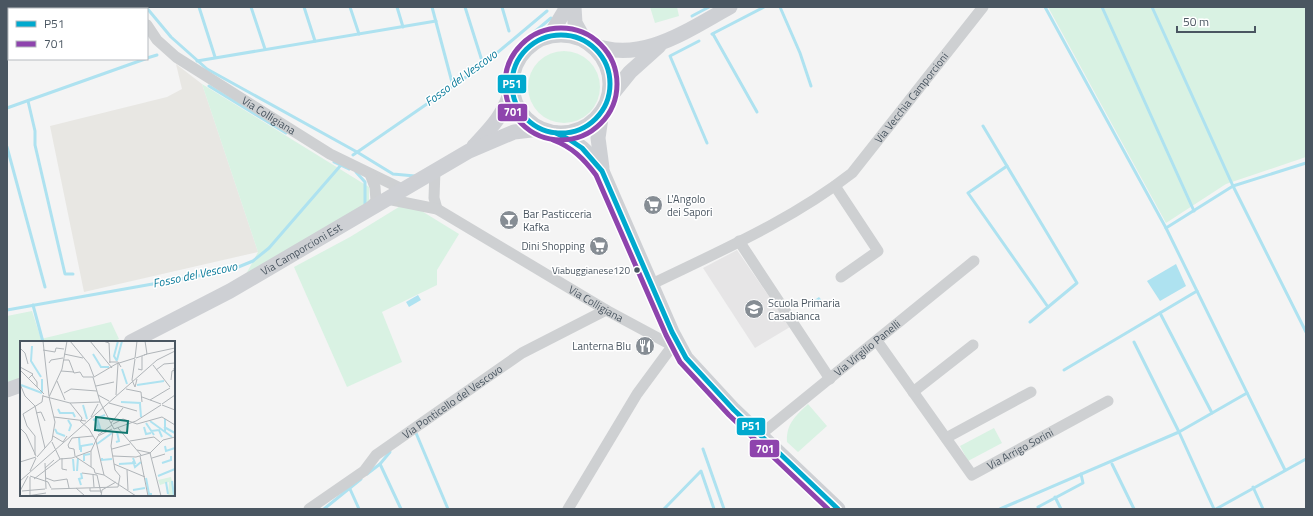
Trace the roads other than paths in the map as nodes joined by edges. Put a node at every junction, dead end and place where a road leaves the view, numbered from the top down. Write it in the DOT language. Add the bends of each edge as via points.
graph roads {
  1 [pos="567,7"];
  2 [pos="574,7"];
  3 [pos="730,7"];
  4 [pos="983,7"];
  5 [pos="148,26"];
  6 [pos="545,37"];
  7 [pos="586,41"];
  8 [pos="664,42"];
  9 [pos="511,88"];
  10 [pos="604,107"];
  11 [pos="540,129"];
  12 [pos="556,133"];
  13 [pos="469,151"];
  14 [pos="436,170"];
  15 [pos="602,171"];
  16 [pos="370,174"];
  17 [pos="835,186"];
  18 [pos="402,189"];
  19 [pos="387,199"];
  20 [pos="437,209"];
  21 [pos="366,212"];
  22 [pos="739,242"];
  23 [pos="974,261"];
  24 [pos="841,277"];
  25 [pos="652,284"];
  26 [pos="606,310"];
  27 [pos="133,341"];
  28 [pos="878,341"];
  29 [pos="675,343"];
  30 [pos="973,346"];
  31 [pos="830,379"];
  32 [pos="20,385"];
  33 [pos="7,390"];
  34 [pos="913,392"];
  35 [pos="1031,392"];
  36 [pos="1108,401"];
  37 [pos="760,435"];
  38 [pos="946,438"];
  39 [pos="309,509"];
  40 [pos="568,509"];
  41 [pos="838,509"];
  1 -- 6 [label="main road" via="552,32"];
  2 -- 7 [label="main road" via="575,23"];
  3 -- 8 [label="main road"];
  4 -- 17 [label="street, Via Vecchia Camporcioni" via="852,173"];
  5 -- 16 [label="street, Via Colligiana" via="157,40 176,57 290,130"];
  6 -- 7 [label="main road" via="562,35"];
  6 -- 9 [label="main road" via="532,44 521,55 514,69"];
  7 -- 8 [label="main road" via="612,51 625,52"];
  7 -- 10 [label="main road" via="602,56 608,70 610,85"];
  8 -- 10 [label="main road" via="622,80"];
  9 -- 11 [label="main road" via="520,113"];
  9 -- 13 [label="main road" via="508,103"];
  10 -- 12 [label="main road" via="595,120 582,128 568,133"];
  10 -- 15 [label="main road" via="598,138"];
  11 -- 12 [label="main road"];
  11 -- 13 [label="main road" via="514,132"];
  12 -- 15 [label="main road" via="586,150"];
  13 -- 14 [label="main road, Via Camporcioni Est"];
  14 -- 18 [label="main road, Via Camporcioni Est"];
  14 -- 20 [label="street" via="434,198"];
  15 -- 25 [label="main road"];
  16 -- 18 [label="street, Via Colligiana"];
  16 -- 21 [label="street" via="375,187 376,201"];
  17 -- 22 [label="street, Via Vecchia Camporcioni" via="780,221"];
  17 -- 24 [label="street" via="878,251"];
  18 -- 19 [label="main road, Via Camporcioni Est"];
  19 -- 20 [label="street, Via Colligiana"];
  19 -- 21 [label="main road, Via Camporcioni Est"];
  20 -- 26 [label="street, Via Colligiana"];
  21 -- 27 [label="main road, Via Camporcioni Est" via="230,291"];
  22 -- 25 [label="street, Via Vecchia Camporcioni"];
  22 -- 31 [label="street"];
  23 -- 28 [label="street, Via Virgilio Panelli"];
  25 -- 29 [label="main road"];
  26 -- 29 [label="street, Via Colligiana"];
  26 -- 39 [label="street, Via Ponticello del Vescovo" via="522,353 376,455 364,471"];
  28 -- 31 [label="street, Via Virgilio Panelli"];
  28 -- 34 [label="street, Via Arrigo Sorini"];
  29 -- 37 [label="main road" via="698,373"];
  29 -- 40 [label="street" via="637,394"];
  30 -- 34 [label="street"];
  31 -- 37 [label="street, Via Virgilio Panelli"];
  32 -- 33 [label="main road"];
  34 -- 38 [label="street, Via Arrigo Sorini"];
  35 -- 38 [label="street"];
  36 -- 38 [label="street, Via Arrigo Sorini" via="972,475"];
  37 -- 41 [label="main road"];
}
